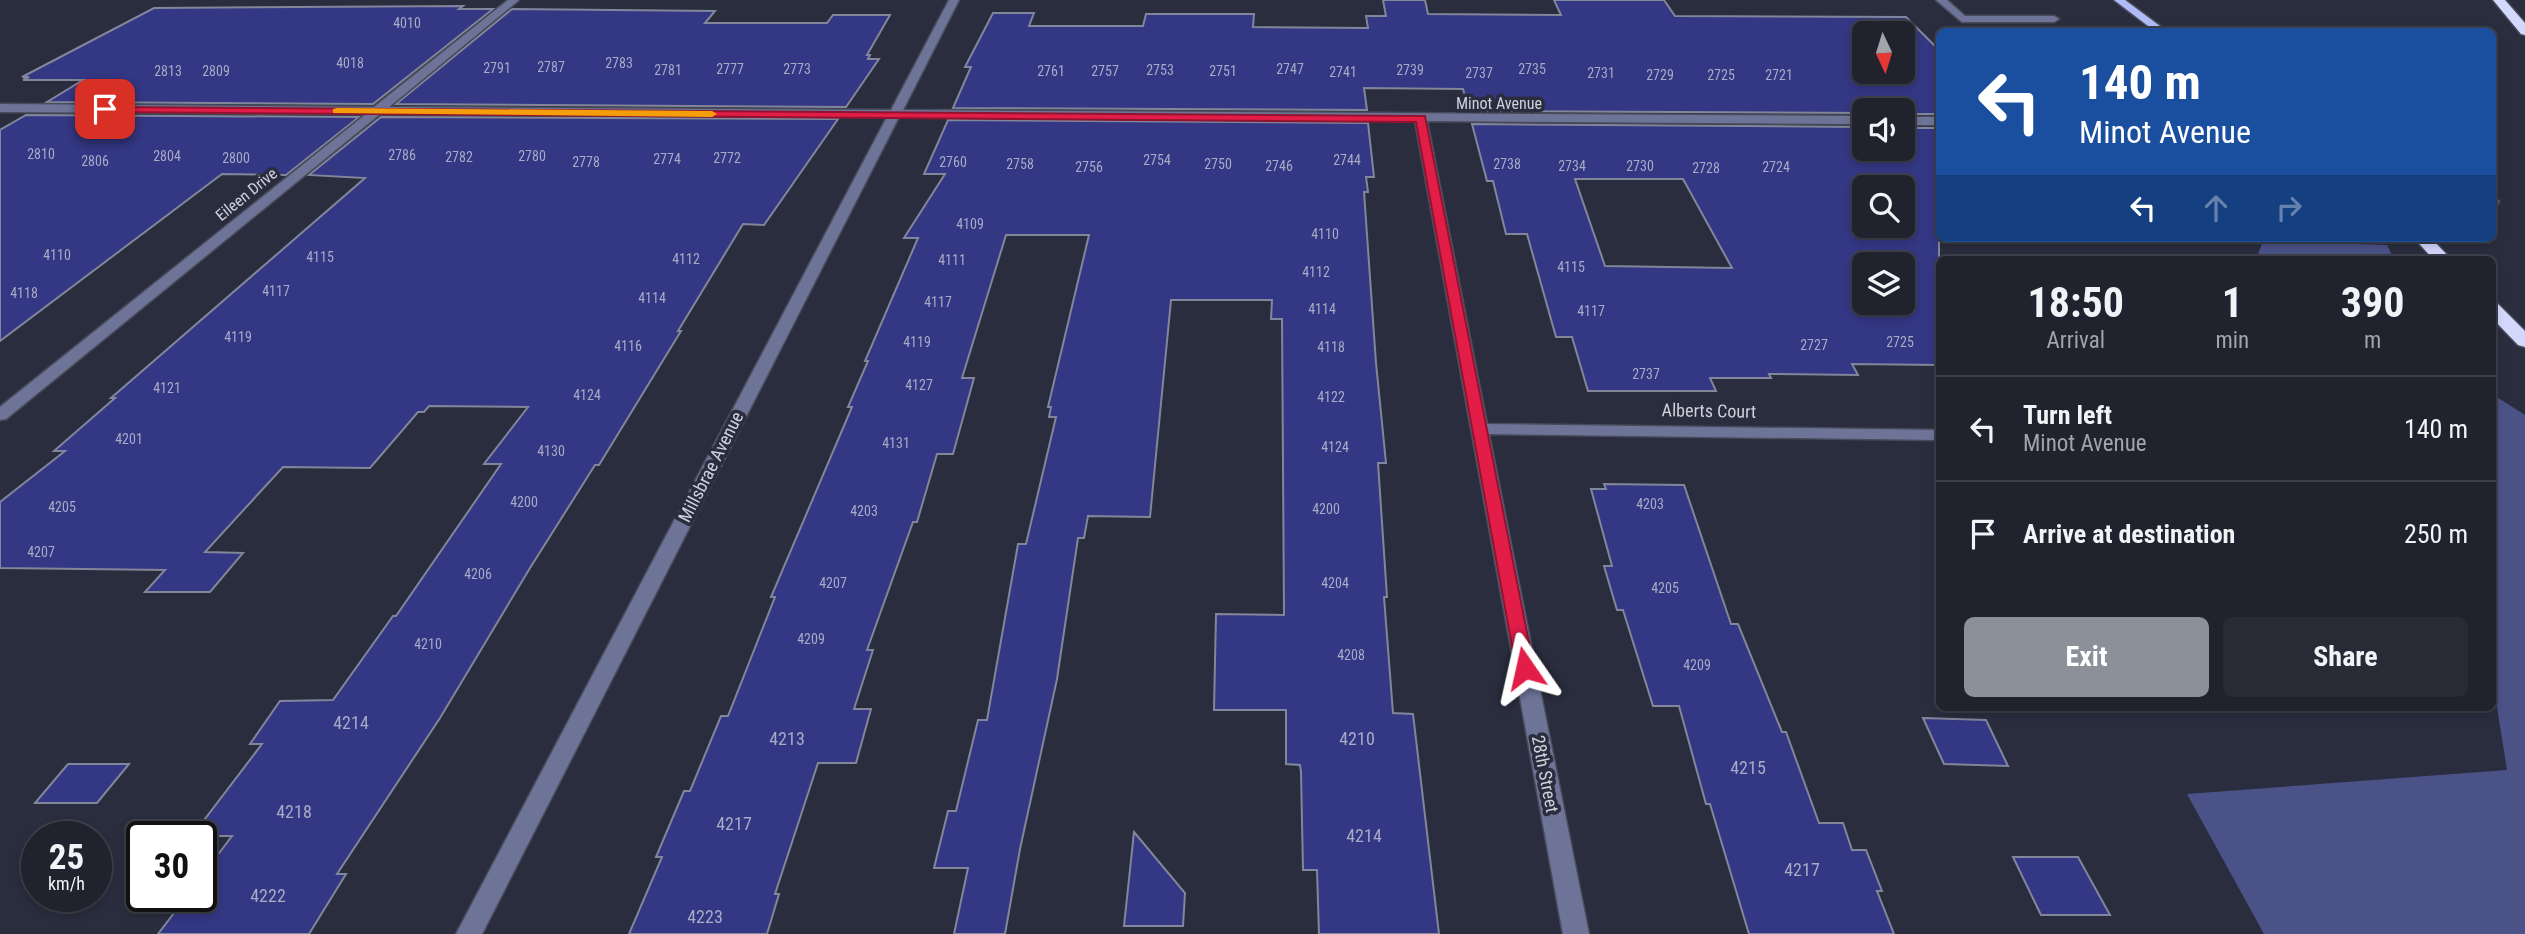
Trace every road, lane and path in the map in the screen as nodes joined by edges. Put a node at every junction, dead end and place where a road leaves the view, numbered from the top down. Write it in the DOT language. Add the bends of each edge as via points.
graph roads {
  1 [pos="514,0"];
  2 [pos="954,0"];
  3 [pos="1941,0"];
  4 [pos="2119,0"];
  5 [pos="2499,0"];
  6 [pos="2054,19"];
  7 [pos="2158,28"];
  8 [pos="2525,31"];
  9 [pos="0,108"];
  10 [pos="377,111"];
  11 [pos="894,115"];
  12 [pos="1421,119"];
  13 [pos="1852,120"];
  14 [pos="1915,121"];
  15 [pos="1936,121"];
  16 [pos="2426,242"];
  17 [pos="2440,256"];
  18 [pos="2496,312"];
  19 [pos="2525,341"];
  20 [pos="0,415"];
  21 [pos="1479,429"];
  22 [pos="1936,435"];
  23 [pos="469,934"];
  24 [pos="1576,934"];
  1 -- 10 [label="street, Eileen Drive"];
  2 -- 11 [label="street, Millsbrae Avenue"];
  3 -- 6 [label="street" via="1962,19"];
  4 -- 7 [label="main road"];
  5 -- 8 [label="highway"];
  9 -- 10 [label="street, Minot Avenue"];
  10 -- 11 [label="street, Minot Avenue"];
  10 -- 20 [label="street, Eileen Drive"];
  11 -- 12 [label="street, Minot Avenue"];
  11 -- 23 [label="street, Millsbrae Avenue"];
  12 -- 13 [label="street, Minot Avenue"];
  12 -- 21 [label="street, 28th Street"];
  14 -- 15 [label="street"];
  16 -- 17 [label="highway"];
  18 -- 19 [label="highway"];
  21 -- 22 [label="street, Alberts Court"];
  21 -- 24 [label="street, 28th Street"];
}
